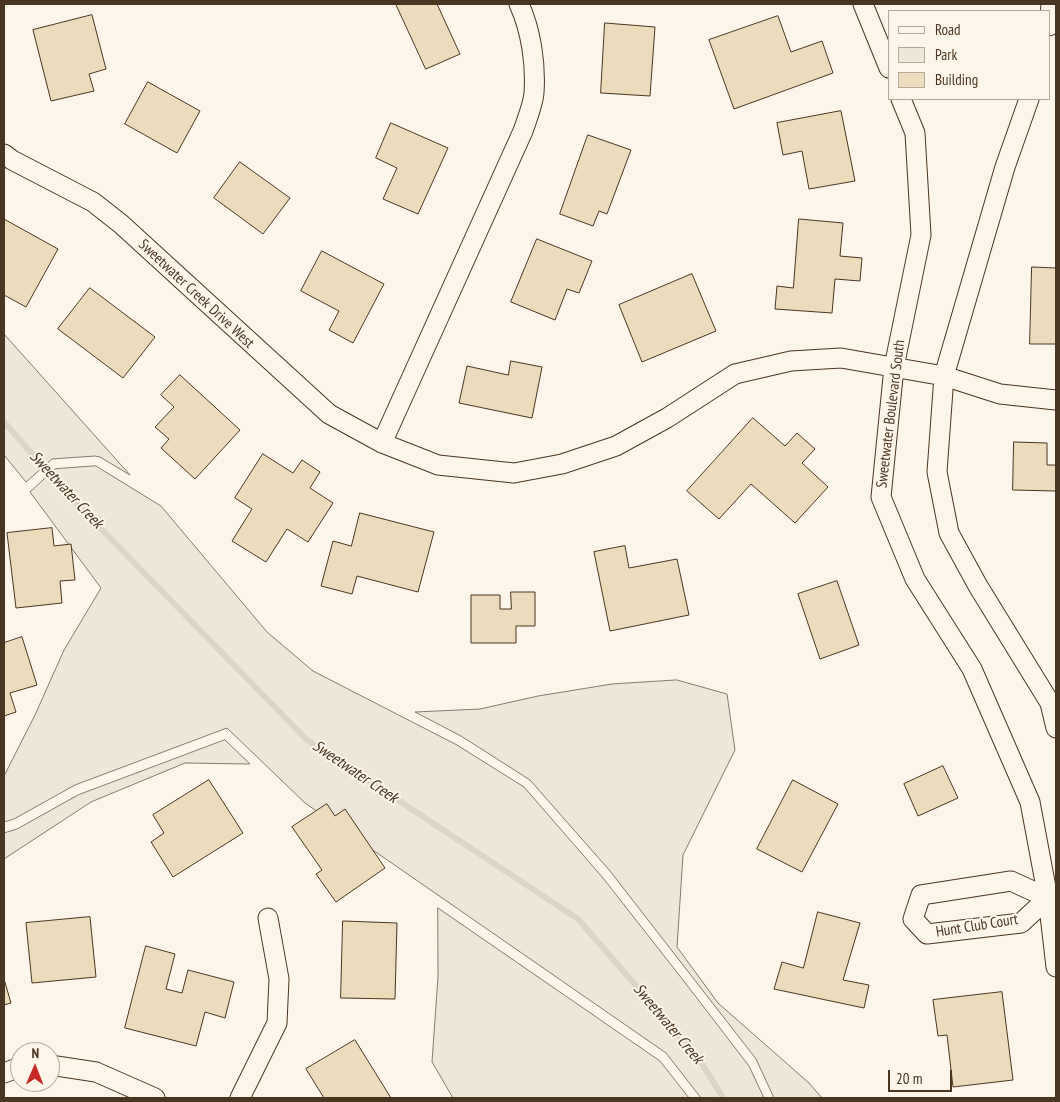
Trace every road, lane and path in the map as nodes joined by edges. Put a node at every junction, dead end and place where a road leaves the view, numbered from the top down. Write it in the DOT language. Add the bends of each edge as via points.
graph roads {
  1 [pos="519,4"];
  2 [pos="863,4"];
  3 [pos="888,66"];
  4 [pos="901,100"];
  5 [pos="1029,100"];
  6 [pos="4,154"];
  7 [pos="894,367"];
  8 [pos="944,376"];
  9 [pos="1056,400"];
  10 [pos="382,443"];
  11 [pos="1056,728"];
  12 [pos="1052,898"];
  13 [pos="268,918"];
  14 [pos="1056,967"];
  15 [pos="60,1067"];
  16 [pos="155,1098"];
  17 [pos="240,1098"];
  1 -- 10 [label="street" via="532,60 534,94 523,131"];
  2 -- 3 [label="street"];
  4 -- 7 [label="street, Sweetwater Boulevard South" via="915,133 922,236"];
  5 -- 8 [label="street"];
  6 -- 10 [label="street, Sweetwater Creek Drive West" via="93,202 329,414"];
  7 -- 8 [label="street, Sweetwater Creek Drive West"];
  7 -- 10 [label="street, Sweetwater Creek Drive West" via="841,358 791,361 735,374 616,446 562,464 514,473 438,465"];
  7 -- 12 [label="street, Sweetwater Boulevard South" via="881,498 914,579 972,668 1030,802"];
  8 -- 9 [label="street, Sweetwater Creek Drive West" via="1000,394"];
  8 -- 11 [label="street" via="936,472 949,534 1050,703"];
  12 -- 12 [label="street, Hunt Club Court" via="1011,881 921,895 913,919 927,934 1021,923"];
  12 -- 14 [label="street, Sweetwater Boulevard South"];
  13 -- 17 [label="street" via="278,979 277,1023"];
  15 -- 16 [label="street" via="96,1072"];
}
